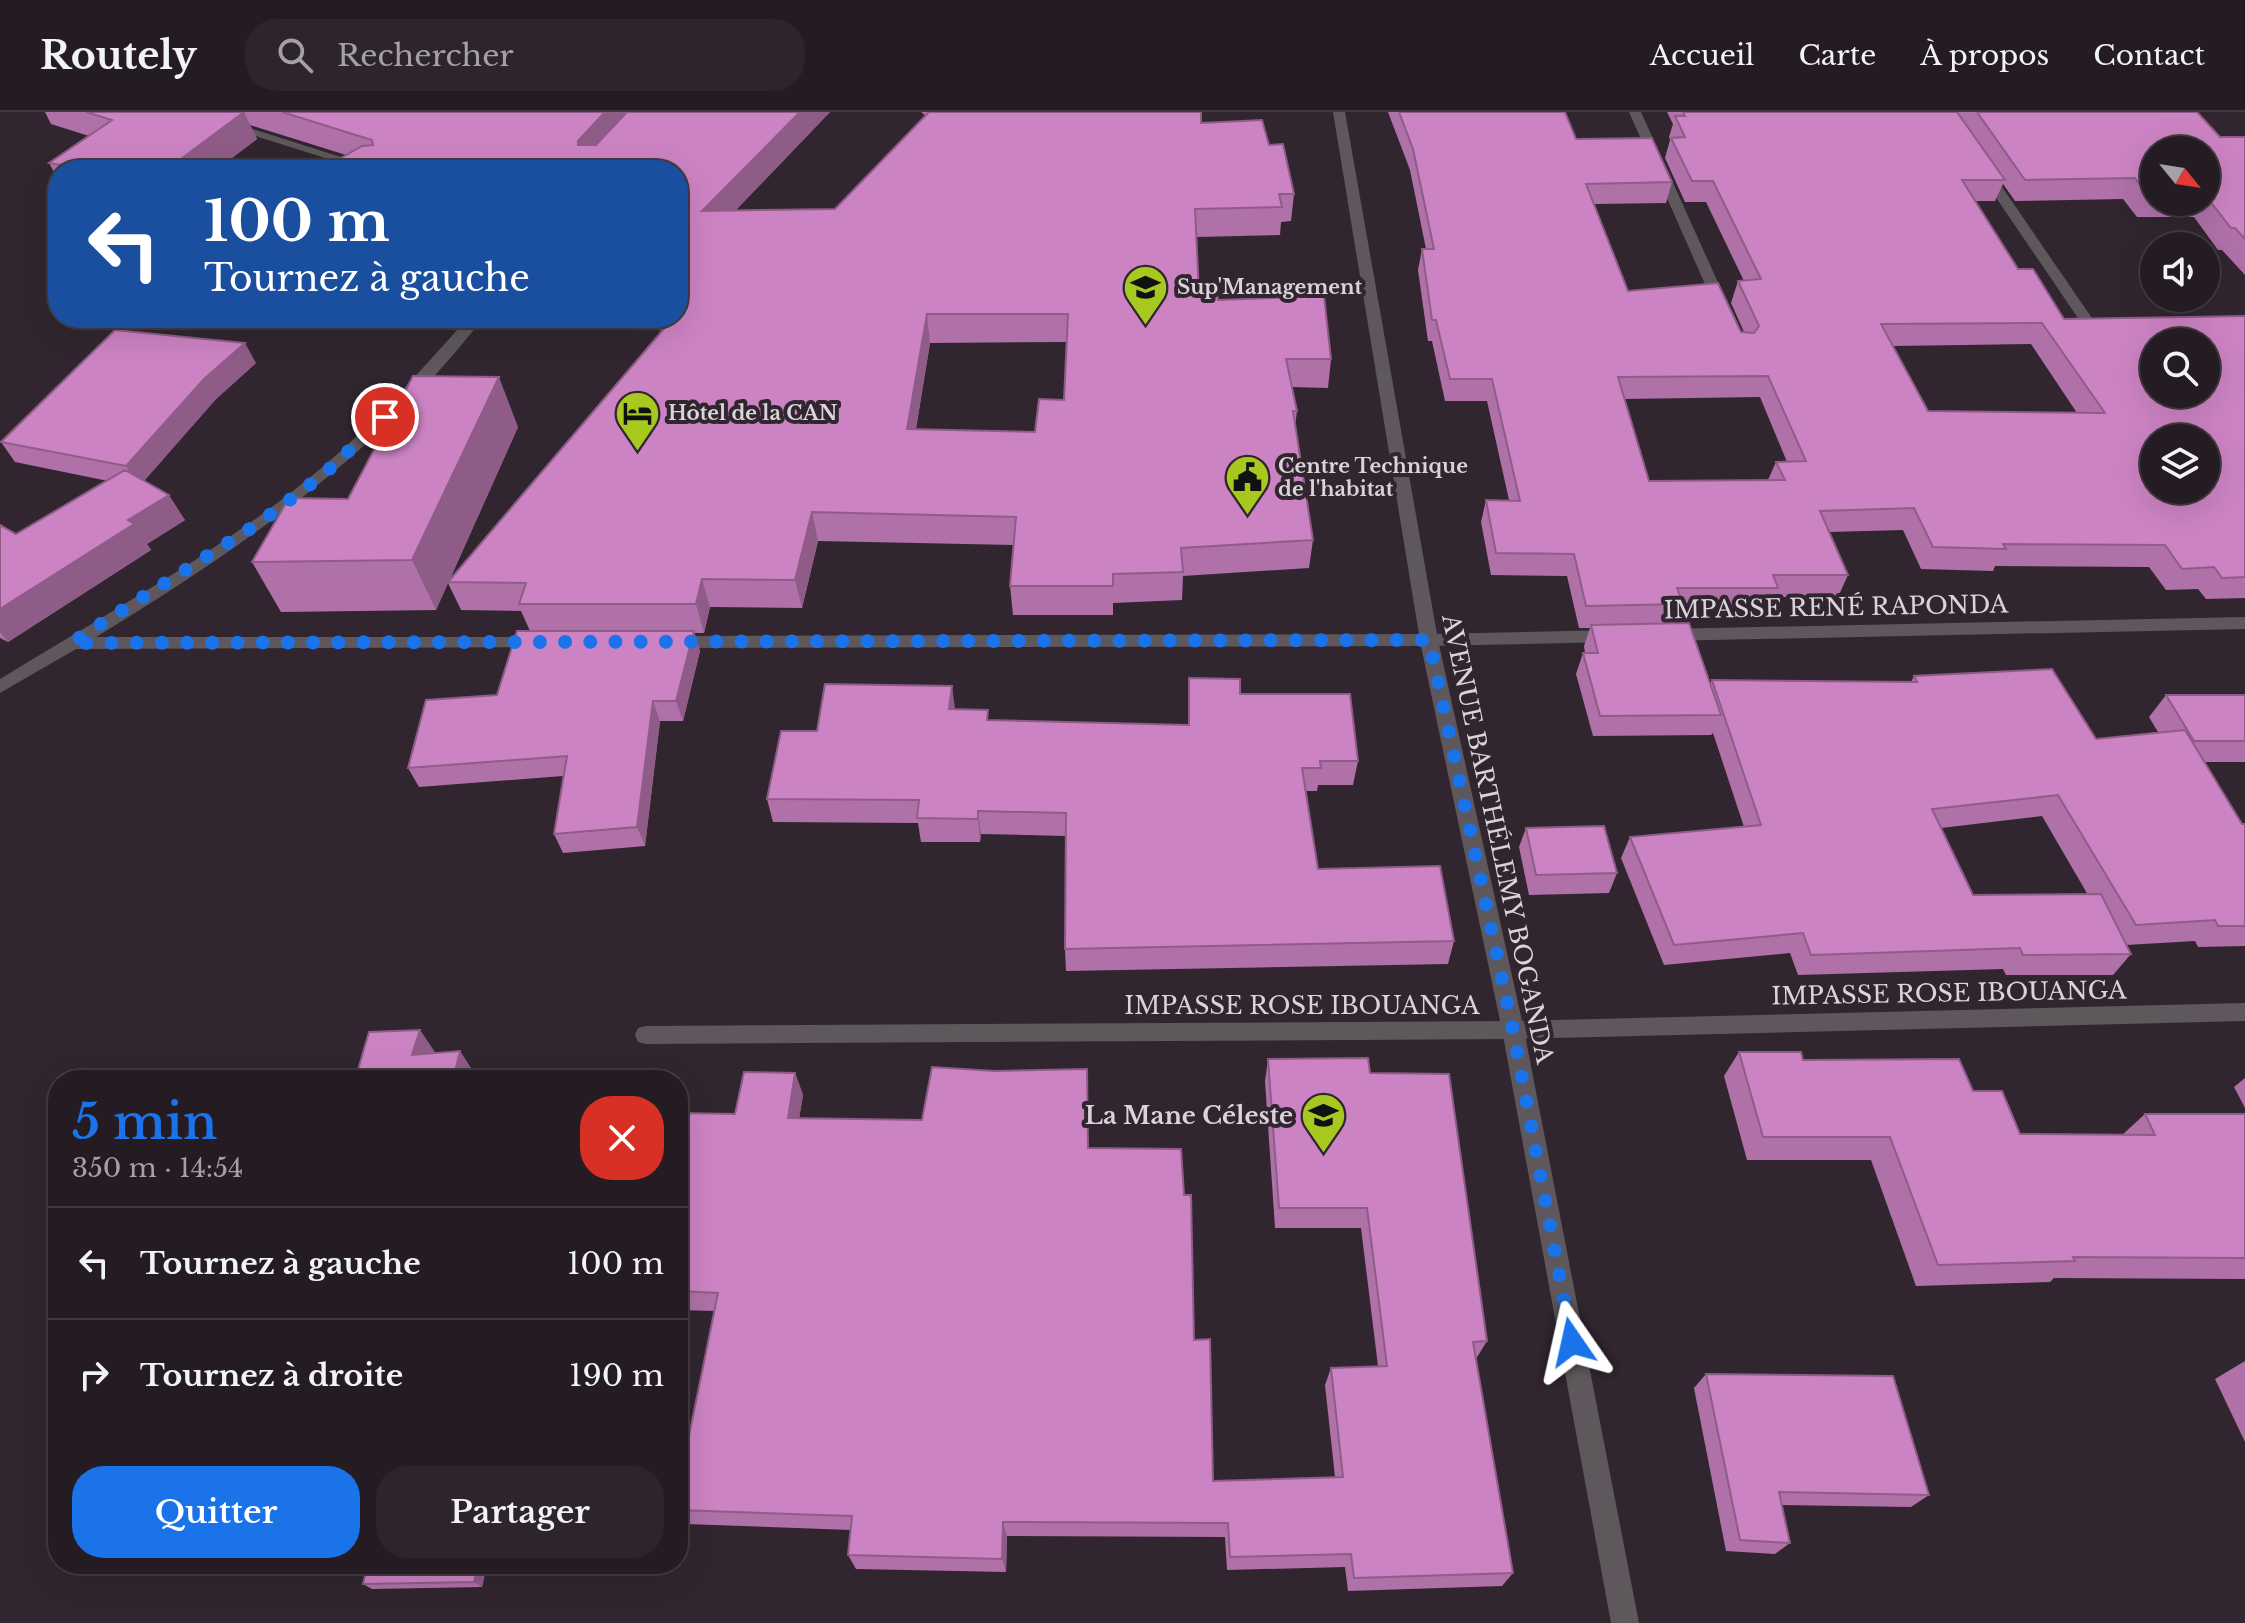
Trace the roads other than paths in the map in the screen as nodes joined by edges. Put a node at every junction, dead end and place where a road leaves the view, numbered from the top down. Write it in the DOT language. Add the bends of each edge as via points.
graph roads {
  1 [pos="186,112"];
  2 [pos="1339,112"];
  3 [pos="1635,112"];
  4 [pos="343,160"];
  5 [pos="1978,162"];
  6 [pos="1728,321"];
  7 [pos="2089,324"];
  8 [pos="467,328"];
  9 [pos="2245,623"];
  10 [pos="1429,640"];
  11 [pos="654,642"];
  12 [pos="71,643"];
  13 [pos="560,643"];
  14 [pos="0,687"];
  15 [pos="2245,1012"];
  16 [pos="1513,1030"];
  17 [pos="646,1035"];
  18 [pos="1625,1623"];
  1 -- 4 [label="street"];
  2 -- 10 [label="street, AVENUE BARTHÉLEMY BOGANDA"];
  3 -- 6 [label="street"];
  5 -- 7 [label="street"];
  8 -- 12 [label="street" via="324,474 259,523"];
  9 -- 10 [label="street, IMPASSE RENÉ RAPONDA"];
  10 -- 11 [label="street, IMPASSE RENÉ RAPONDA"];
  10 -- 16 [label="street, AVENUE BARTHÉLEMY BOGANDA"];
  12 -- 13 [label="street"];
  12 -- 14 [label="street"];
  15 -- 16 [label="street, IMPASSE ROSE IBOUANGA"];
  16 -- 17 [label="street, IMPASSE ROSE IBOUANGA"];
  16 -- 18 [label="street, AVENUE BARTHÉLEMY BOGANDA"];
}
